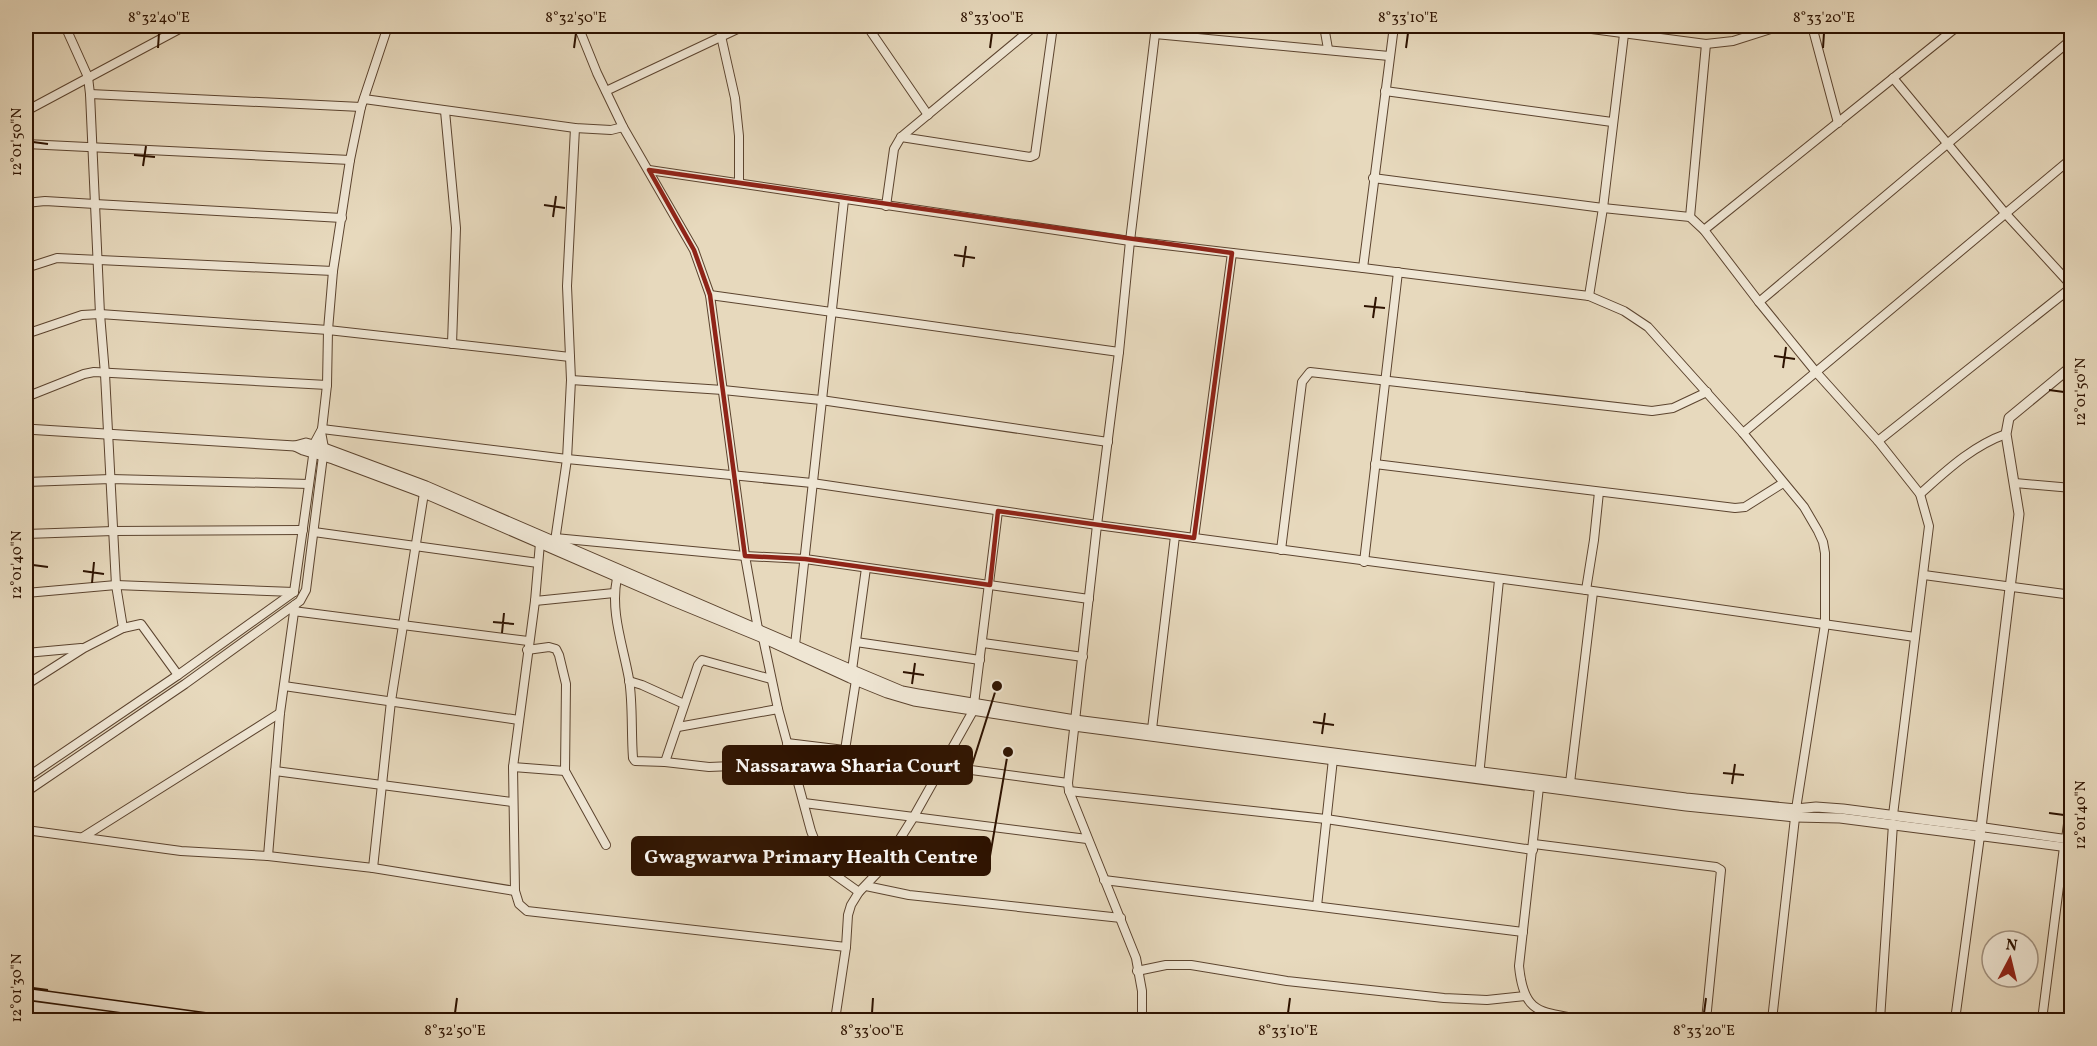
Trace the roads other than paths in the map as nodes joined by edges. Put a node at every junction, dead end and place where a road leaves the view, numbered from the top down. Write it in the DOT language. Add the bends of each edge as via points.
graph roads {
  1 [pos="65,26"];
  2 [pos="185,26"];
  3 [pos="388,26"];
  4 [pos="578,26"];
  5 [pos="744,26"];
  6 [pos="867,26"];
  7 [pos="1035,26"];
  8 [pos="1053,26"];
  9 [pos="1324,26"];
  10 [pos="1394,26"];
  11 [pos="1569,26"];
  12 [pos="1780,26"];
  13 [pos="1812,26"];
  14 [pos="1958,26"];
  15 [pos="1624,29"];
  16 [pos="1155,30"];
  17 [pos="721,36"];
  18 [pos="2072,39"];
  19 [pos="1706,44"];
  20 [pos="1328,49"];
  21 [pos="1389,56"];
  22 [pos="88,76"];
  23 [pos="1893,78"];
  24 [pos="606,91"];
  25 [pos="1385,91"];
  26 [pos="90,94"];
  27 [pos="363,103"];
  28 [pos="26,111"];
  29 [pos="445,111"];
  30 [pos="928,115"];
  31 [pos="1612,122"];
  32 [pos="1838,123"];
  33 [pos="623,127"];
  34 [pos="576,128"];
  35 [pos="901,137"];
  36 [pos="26,144"];
  37 [pos="1947,144"];
  38 [pos="92,147"];
  39 [pos="2072,158"];
  40 [pos="351,160"];
  41 [pos="649,170"];
  42 [pos="1373,178"];
  43 [pos="739,182"];
  44 [pos="844,200"];
  45 [pos="26,203"];
  46 [pos="95,204"];
  47 [pos="886,206"];
  48 [pos="1603,208"];
  49 [pos="2005,213"];
  50 [pos="1690,217"];
  51 [pos="342,218"];
  52 [pos="1704,230"];
  53 [pos="1130,241"];
  54 [pos="1232,253"];
  55 [pos="99,260"];
  56 [pos="26,268"];
  57 [pos="1363,268"];
  58 [pos="333,272"];
  59 [pos="1398,272"];
  60 [pos="2072,286"];
  61 [pos="710,295"];
  62 [pos="1589,296"];
  63 [pos="1759,302"];
  64 [pos="831,312"];
  65 [pos="100,314"];
  66 [pos="327,330"];
  67 [pos="26,334"];
  68 [pos="452,344"];
  69 [pos="1119,352"];
  70 [pos="570,357"];
  71 [pos="2072,366"];
  72 [pos="1815,372"];
  73 [pos="105,374"];
  74 [pos="1385,379"];
  75 [pos="571,380"];
  76 [pos="327,385"];
  77 [pos="723,390"];
  78 [pos="1707,393"];
  79 [pos="26,397"];
  80 [pos="821,400"];
  81 [pos="26,429"];
  82 [pos="322,430"];
  83 [pos="1743,433"];
  84 [pos="109,434"];
  85 [pos="2006,434"];
  86 [pos="1878,441"];
  87 [pos="1108,442"];
  88 [pos="319,450"];
  89 [pos="567,459"];
  90 [pos="1375,464"];
  91 [pos="734,476"];
  92 [pos="111,479"];
  93 [pos="26,482"];
  94 [pos="812,483"];
  95 [pos="1783,483"];
  96 [pos="2015,483"];
  97 [pos="309,484"];
  98 [pos="2072,488"];
  99 [pos="1599,492"];
  100 [pos="424,493"];
  101 [pos="1920,494"];
  102 [pos="998,511"];
  103 [pos="1097,525"];
  104 [pos="113,531"];
  105 [pos="303,531"];
  106 [pos="314,531"];
  107 [pos="26,534"];
  108 [pos="1175,536"];
  109 [pos="1194,538"];
  110 [pos="554,542"];
  111 [pos="540,543"];
  112 [pos="416,545"];
  113 [pos="1281,550"];
  114 [pos="745,556"];
  115 [pos="805,559"];
  116 [pos="1364,562"];
  117 [pos="537,563"];
  118 [pos="866,568"];
  119 [pos="1924,575"];
  120 [pos="617,578"];
  121 [pos="1499,580"];
  122 [pos="116,585"];
  123 [pos="990,585"];
  124 [pos="2010,587"];
  125 [pos="1590,591"];
  126 [pos="26,592"];
  127 [pos="294,592"];
  128 [pos="614,593"];
  129 [pos="2072,595"];
  130 [pos="1089,599"];
  131 [pos="535,601"];
  132 [pos="294,608"];
  133 [pos="404,624"];
  134 [pos="1825,624"];
  135 [pos="123,628"];
  136 [pos="758,628"];
  137 [pos="1915,637"];
  138 [pos="763,638"];
  139 [pos="528,641"];
  140 [pos="856,642"];
  141 [pos="983,643"];
  142 [pos="795,645"];
  143 [pos="84,648"];
  144 [pos="527,650"];
  145 [pos="26,653"];
  146 [pos="1083,657"];
  147 [pos="980,660"];
  148 [pos="852,670"];
  149 [pos="178,675"];
  150 [pos="771,679"];
  151 [pos="856,680"];
  152 [pos="629,681"];
  153 [pos="26,685"];
  154 [pos="284,686"];
  155 [pos="391,700"];
  156 [pos="684,704"];
  157 [pos="973,707"];
  158 [pos="778,709"];
  159 [pos="280,713"];
  160 [pos="519,720"];
  161 [pos="1074,723"];
  162 [pos="678,727"];
  163 [pos="1152,729"];
  164 [pos="788,747"];
  165 [pos="845,750"];
  166 [pos="1334,759"];
  167 [pos="665,762"];
  168 [pos="942,764"];
  169 [pos="513,767"];
  170 [pos="275,771"];
  171 [pos="565,771"];
  172 [pos="1480,775"];
  173 [pos="26,778"];
  174 [pos="382,783"];
  175 [pos="1570,783"];
  176 [pos="1069,787"];
  177 [pos="1539,787"];
  178 [pos="26,792"];
  179 [pos="2072,794"];
  180 [pos="512,802"];
  181 [pos="804,803"];
  182 [pos="1796,813"];
  183 [pos="913,818"];
  184 [pos="1326,819"];
  185 [pos="1893,819"];
  186 [pos="26,830"];
  187 [pos="1980,832"];
  188 [pos="83,837"];
  189 [pos="1087,839"];
  190 [pos="2068,844"];
  191 [pos="606,845"];
  192 [pos="1533,847"];
  193 [pos="268,856"];
  194 [pos="373,868"];
  195 [pos="1104,880"];
  196 [pos="866,886"];
  197 [pos="515,891"];
  198 [pos="859,892"];
  199 [pos="1317,906"];
  200 [pos="1121,918"];
  201 [pos="1523,932"];
  202 [pos="846,947"];
  203 [pos="1137,971"];
  204 [pos="26,994"];
  205 [pos="1525,996"];
  206 [pos="26,1006"];
  207 [pos="132,1020"];
  208 [pos="216,1020"];
  209 [pos="835,1020"];
  210 [pos="1142,1020"];
  211 [pos="1584,1020"];
  212 [pos="1706,1020"];
  213 [pos="1773,1020"];
  214 [pos="1880,1020"];
  215 [pos="1955,1020"];
  216 [pos="2042,1020"];
  1 -- 22 [label="street"];
  2 -- 22 [label="street"];
  3 -- 27 [label="street"];
  4 -- 24 [label="street"];
  5 -- 17 [label="street"];
  6 -- 30 [label="street"];
  7 -- 30 [label="street"];
  8 -- 35 [label="street" via="1035,155"];
  9 -- 20 [label="street"];
  10 -- 21 [label="street"];
  11 -- 15 [label="street"];
  12 -- 19 [label="street" via="1733,41"];
  13 -- 32 [label="street"];
  14 -- 23 [label="street"];
  15 -- 19 [label="street"];
  15 -- 31 [label="street"];
  16 -- 20 [label="street"];
  16 -- 53 [label="street"];
  17 -- 24 [label="street"];
  17 -- 43 [label="street" via="736,108"];
  18 -- 37 [label="street"];
  19 -- 50 [label="street"];
  20 -- 21 [label="street"];
  21 -- 25 [label="street"];
  22 -- 26 [label="street"];
  22 -- 28 [label="street"];
  23 -- 32 [label="street"];
  23 -- 37 [label="street"];
  24 -- 33 [label="street"];
  25 -- 31 [label="street"];
  25 -- 42 [label="street"];
  26 -- 27 [label="street"];
  26 -- 38 [label="street"];
  27 -- 29 [label="street"];
  27 -- 40 [label="street"];
  29 -- 34 [label="street"];
  29 -- 68 [label="street" via="456,228"];
  30 -- 35 [label="street"];
  31 -- 48 [label="street"];
  32 -- 52 [label="street"];
  33 -- 34 [label="street"];
  33 -- 41 [label="street"];
  34 -- 70 [label="street" via="567,286"];
  35 -- 47 [label="street" via="894,149"];
  36 -- 38 [label="street"];
  37 -- 49 [label="street"];
  37 -- 63 [label="street"];
  38 -- 40 [label="street"];
  38 -- 46 [label="street"];
  39 -- 49 [label="street"];
  40 -- 51 [label="street"];
  41 -- 43 [label="street"];
  41 -- 61 [label="street" via="694,250"];
  42 -- 48 [label="street"];
  42 -- 57 [label="street"];
  43 -- 44 [label="street"];
  44 -- 47 [label="street"];
  44 -- 64 [label="street"];
  45 -- 46 [label="street"];
  46 -- 51 [label="street"];
  46 -- 55 [label="street"];
  47 -- 53 [label="street"];
  48 -- 50 [label="street"];
  48 -- 62 [label="street"];
  49 -- 60 [label="street"];
  49 -- 72 [label="street"];
  50 -- 52 [label="street"];
  51 -- 58 [label="street"];
  52 -- 63 [label="street"];
  53 -- 54 [label="street"];
  53 -- 69 [label="street"];
  54 -- 57 [label="street"];
  54 -- 109 [label="street"];
  55 -- 56 [label="street" via="57,258"];
  55 -- 58 [label="street"];
  55 -- 65 [label="street"];
  57 -- 59 [label="street"];
  58 -- 66 [label="street"];
  59 -- 62 [label="street"];
  59 -- 74 [label="street"];
  60 -- 86 [label="street"];
  61 -- 64 [label="street"];
  61 -- 77 [label="street"];
  62 -- 78 [label="street" via="1615,306 1648,327"];
  63 -- 72 [label="street"];
  64 -- 69 [label="street"];
  64 -- 80 [label="street"];
  65 -- 66 [label="street"];
  65 -- 67 [label="street" via="82,315"];
  65 -- 73 [label="street"];
  66 -- 68 [label="street"];
  66 -- 76 [label="street"];
  68 -- 70 [label="street"];
  69 -- 87 [label="street"];
  70 -- 75 [label="street"];
  71 -- 85 [label="street" via="2009,418"];
  72 -- 83 [label="street"];
  72 -- 86 [label="street"];
  73 -- 76 [label="street"];
  73 -- 79 [label="street" via="84,374"];
  73 -- 84 [label="street"];
  74 -- 78 [label="street" via="1652,411 1673,408"];
  74 -- 90 [label="street"];
  74 -- 113 [label="street" via="1316,371 1304,377"];
  75 -- 77 [label="street"];
  75 -- 89 [label="street"];
  76 -- 82 [label="street"];
  77 -- 80 [label="street"];
  77 -- 91 [label="street"];
  78 -- 83 [label="street"];
  80 -- 87 [label="street"];
  80 -- 94 [label="street"];
  81 -- 84 [label="street"];
  82 -- 88 [label="street"];
  82 -- 89 [label="street"];
  83 -- 95 [label="street"];
  84 -- 88 [label="street"];
  84 -- 92 [label="street"];
  85 -- 96 [label="street"];
  85 -- 101 [label="street" via="1974,449"];
  86 -- 101 [label="street"];
  87 -- 103 [label="street"];
  88 -- 97 [label="street"];
  88 -- 100 [label="street"];
  88 -- 106 [label="street"];
  88 -- 110 [label="street" via="426,486"];
  89 -- 91 [label="street"];
  89 -- 110 [label="street"];
  90 -- 99 [label="street"];
  90 -- 116 [label="street"];
  91 -- 94 [label="street"];
  91 -- 114 [label="street"];
  92 -- 93 [label="street"];
  92 -- 97 [label="street"];
  92 -- 104 [label="street"];
  94 -- 102 [label="street"];
  94 -- 115 [label="street"];
  95 -- 99 [label="street" via="1745,507 1735,508"];
  95 -- 134 [label="street" via="1803,507 1822,542"];
  96 -- 98 [label="street"];
  96 -- 124 [label="street" via="2019,514"];
  97 -- 105 [label="street"];
  99 -- 125 [label="street"];
  100 -- 111 [label="street"];
  100 -- 112 [label="street"];
  101 -- 119 [label="street" via="1929,526"];
  102 -- 103 [label="street"];
  102 -- 123 [label="street"];
  103 -- 108 [label="street"];
  103 -- 130 [label="street"];
  104 -- 105 [label="street"];
  104 -- 107 [label="street"];
  104 -- 122 [label="street"];
  105 -- 127 [label="street"];
  106 -- 112 [label="street"];
  106 -- 132 [label="street" via="306,590"];
  108 -- 109 [label="street"];
  108 -- 163 [label="street"];
  109 -- 113 [label="street"];
  110 -- 111 [label="street"];
  110 -- 114 [label="street"];
  110 -- 120 [label="street"];
  110 -- 136 [label="street"];
  111 -- 117 [label="street"];
  112 -- 117 [label="street"];
  112 -- 133 [label="street"];
  113 -- 116 [label="street"];
  114 -- 115 [label="street"];
  114 -- 136 [label="street"];
  115 -- 118 [label="street"];
  115 -- 142 [label="street"];
  116 -- 121 [label="street"];
  117 -- 131 [label="street"];
  118 -- 123 [label="street"];
  118 -- 140 [label="street"];
  119 -- 124 [label="street"];
  119 -- 137 [label="street"];
  120 -- 128 [label="street"];
  120 -- 138 [label="street"];
  121 -- 125 [label="street"];
  121 -- 172 [label="street"];
  122 -- 126 [label="street"];
  122 -- 127 [label="street"];
  122 -- 135 [label="street"];
  123 -- 130 [label="street"];
  123 -- 141 [label="street"];
  124 -- 129 [label="street"];
  124 -- 187 [label="street"];
  125 -- 134 [label="street"];
  125 -- 175 [label="street"];
  127 -- 149 [label="street"];
  128 -- 131 [label="street"];
  128 -- 152 [label="street"];
  130 -- 146 [label="street"];
  131 -- 139 [label="street"];
  132 -- 133 [label="street"];
  132 -- 154 [label="street"];
  132 -- 178 [label="street"];
  133 -- 139 [label="street"];
  133 -- 155 [label="street"];
  134 -- 137 [label="street"];
  134 -- 182 [label="street"];
  135 -- 143 [label="street"];
  135 -- 149 [label="street" via="141,624"];
  136 -- 142 [label="street"];
  137 -- 185 [label="street"];
  138 -- 150 [label="street"];
  138 -- 151 [label="street"];
  139 -- 144 [label="street"];
  140 -- 147 [label="street"];
  140 -- 148 [label="street"];
  141 -- 146 [label="street"];
  141 -- 147 [label="street"];
  142 -- 148 [label="street"];
  143 -- 145 [label="street"];
  143 -- 153 [label="street"];
  144 -- 160 [label="street"];
  144 -- 171 [label="street" via="549,647 559,655 566,684"];
  146 -- 161 [label="street"];
  147 -- 157 [label="street"];
  148 -- 157 [label="street" via="902,690"];
  149 -- 173 [label="street"];
  150 -- 156 [label="street" via="702,660"];
  150 -- 158 [label="street"];
  151 -- 157 [label="street" via="900,698"];
  151 -- 165 [label="street"];
  152 -- 156 [label="street"];
  152 -- 167 [label="street" via="633,758 637,762"];
  154 -- 155 [label="street"];
  154 -- 159 [label="street"];
  155 -- 160 [label="street"];
  155 -- 174 [label="street"];
  156 -- 162 [label="street"];
  157 -- 161 [label="street"];
  157 -- 168 [label="street"];
  158 -- 162 [label="street"];
  158 -- 164 [label="street"];
  159 -- 170 [label="street"];
  159 -- 188 [label="street"];
  160 -- 169 [label="street"];
  161 -- 163 [label="street"];
  161 -- 166 [label="street"];
  161 -- 176 [label="street"];
  162 -- 167 [label="street"];
  163 -- 172 [label="street"];
  164 -- 165 [label="street"];
  164 -- 167 [label="street" via="732,766 698,767"];
  164 -- 181 [label="street"];
  165 -- 168 [label="street"];
  166 -- 172 [label="street"];
  166 -- 184 [label="street"];
  168 -- 176 [label="street"];
  168 -- 183 [label="street"];
  169 -- 171 [label="street"];
  169 -- 180 [label="street"];
  170 -- 174 [label="street"];
  170 -- 193 [label="street"];
  171 -- 191 [label="street"];
  172 -- 175 [label="street"];
  172 -- 177 [label="street"];
  174 -- 180 [label="street"];
  174 -- 194 [label="street"];
  175 -- 182 [label="street"];
  176 -- 184 [label="street"];
  176 -- 189 [label="street"];
  177 -- 182 [label="street" via="1686,806"];
  177 -- 192 [label="street"];
  179 -- 190 [label="street"];
  180 -- 197 [label="street"];
  181 -- 183 [label="street"];
  181 -- 198 [label="street" via="824,864"];
  182 -- 185 [label="street"];
  182 -- 213 [label="street"];
  183 -- 189 [label="street"];
  183 -- 196 [label="street"];
  184 -- 192 [label="street"];
  184 -- 199 [label="street"];
  185 -- 187 [label="street"];
  185 -- 214 [label="street"];
  186 -- 188 [label="street"];
  187 -- 190 [label="street"];
  187 -- 215 [label="street"];
  188 -- 193 [label="street" via="181,851"];
  189 -- 195 [label="street"];
  190 -- 216 [label="street"];
  192 -- 201 [label="street"];
  192 -- 212 [label="street" via="1721,870"];
  193 -- 194 [label="street"];
  194 -- 197 [label="street"];
  195 -- 199 [label="street"];
  195 -- 200 [label="street"];
  196 -- 198 [label="street"];
  196 -- 200 [label="street" via="909,895"];
  197 -- 202 [label="street" via="519,904 527,911"];
  198 -- 202 [label="street" via="848,915"];
  199 -- 201 [label="street"];
  200 -- 203 [label="street"];
  201 -- 205 [label="street" via="1519,966"];
  202 -- 209 [label="street"];
  203 -- 205 [label="street" via="1191,965 1287,981 1444,998 1486,1000"];
  203 -- 210 [label="street" via="1143,991"];
  204 -- 208 [label="main road"];
  205 -- 211 [label="street" via="1538,1010"];
  206 -- 207 [label="main road"];
}
